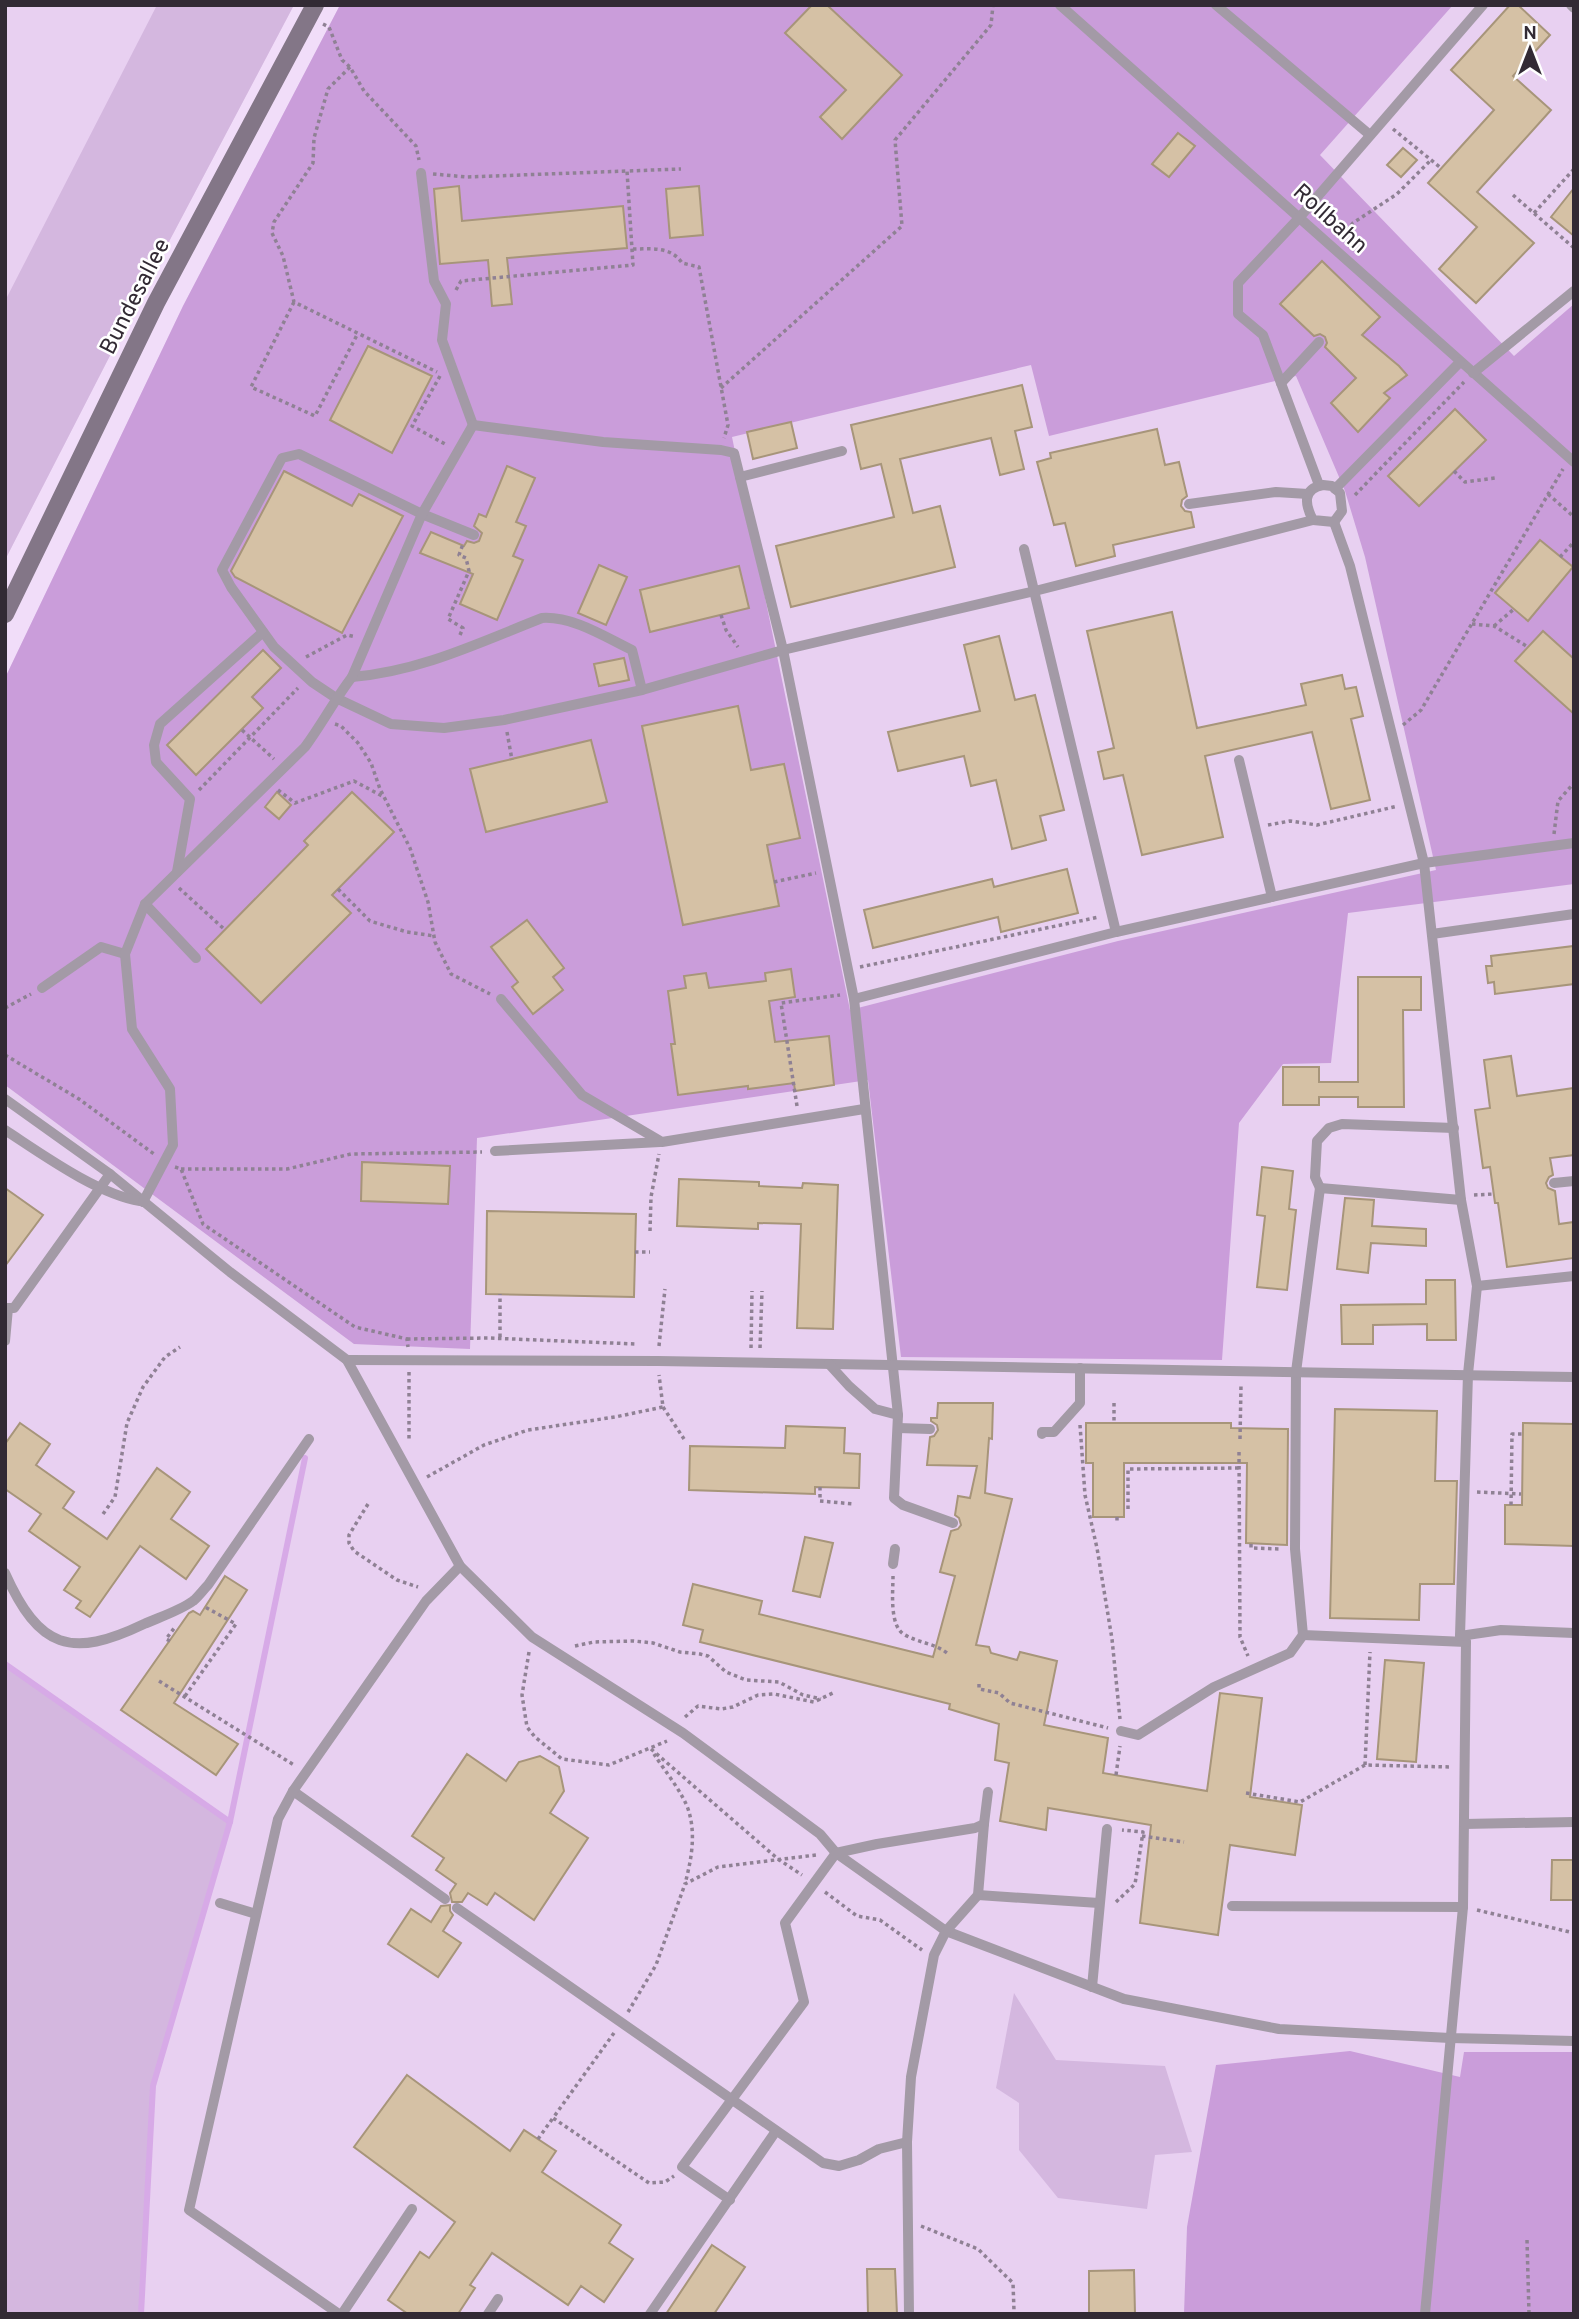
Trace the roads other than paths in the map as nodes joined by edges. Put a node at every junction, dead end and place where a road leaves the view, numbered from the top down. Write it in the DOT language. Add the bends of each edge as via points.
graph roads {
  1 [pos="314,5"];
  2 [pos="1060,5"];
  3 [pos="1216,5"];
  4 [pos="1483,5"];
  5 [pos="1370,135"];
  6 [pos="421,173"];
  7 [pos="1299,218"];
  8 [pos="1574,291"];
  9 [pos="1320,342"];
  10 [pos="1460,362"];
  11 [pos="1473,373"];
  12 [pos="1281,383"];
  13 [pos="473,425"];
  14 [pos="842,451"];
  15 [pos="1572,460"];
  16 [pos="740,478"];
  17 [pos="1319,485"];
  18 [pos="1335,489"];
  19 [pos="1308,494"];
  20 [pos="1189,504"];
  21 [pos="422,514"];
  22 [pos="1313,520"];
  23 [pos="1334,522"];
  24 [pos="471,533"];
  25 [pos="1024,549"];
  26 [pos="1035,591"];
  27 [pos="5,614"];
  28 [pos="263,632"];
  29 [pos="783,650"];
  30 [pos="352,677"];
  31 [pos="642,690"];
  32 [pos="336,698"];
  33 [pos="1239,760"];
  34 [pos="1574,843"];
  35 [pos="1424,863"];
  36 [pos="173,876"];
  37 [pos="1272,897"];
  38 [pos="145,904"];
  39 [pos="1574,914"];
  40 [pos="1116,932"];
  41 [pos="1432,934"];
  42 [pos="125,954"];
  43 [pos="196,958"];
  44 [pos="41,988"];
  45 [pos="502,999"];
  46 [pos="847,999"];
  47 [pos="5,1099"];
  48 [pos="864,1109"];
  49 [pos="1454,1128"];
  50 [pos="5,1130"];
  51 [pos="662,1142"];
  52 [pos="495,1151"];
  53 [pos="110,1174"];
  54 [pos="1574,1181"];
  55 [pos="1554,1183"];
  56 [pos="101,1188"];
  57 [pos="1320,1188"];
  58 [pos="1461,1198"];
  59 [pos="143,1202"];
  60 [pos="1574,1276"];
  61 [pos="1477,1286"];
  62 [pos="7,1308"];
  63 [pos="5,1341"];
  64 [pos="347,1360"];
  65 [pos="829,1364"];
  66 [pos="894,1365"];
  67 [pos="1080,1368"];
  68 [pos="1296,1372"];
  69 [pos="1468,1374"];
  70 [pos="1574,1377"];
  71 [pos="898,1415"];
  72 [pos="898,1428"];
  73 [pos="930,1429"];
  74 [pos="1042,1434"];
  75 [pos="309,1439"];
  76 [pos="953,1523"];
  77 [pos="895,1549"];
  78 [pos="894,1564"];
  79 [pos="460,1566"];
  80 [pos="5,1573"];
  81 [pos="1574,1633"];
  82 [pos="1303,1635"];
  83 [pos="1463,1639"];
  84 [pos="1121,1731"];
  85 [pos="293,1791"];
  86 [pos="988,1792"];
  87 [pos="1574,1822"];
  88 [pos="984,1824"];
  89 [pos="1464,1824"];
  90 [pos="1107,1829"];
  91 [pos="836,1853"];
  92 [pos="978,1895"];
  93 [pos="445,1899"];
  94 [pos="220,1903"];
  95 [pos="1099,1903"];
  96 [pos="1232,1906"];
  97 [pos="1463,1906"];
  98 [pos="457,1908"];
  99 [pos="256,1913"];
  100 [pos="946,1931"];
  101 [pos="1092,1987"];
  102 [pos="1450,2038"];
  103 [pos="1574,2041"];
  104 [pos="732,2100"];
  105 [pos="776,2132"];
  106 [pos="906,2142"];
  107 [pos="730,2200"];
  108 [pos="412,2209"];
  109 [pos="498,2299"];
  110 [pos="340,2314"];
  111 [pos="488,2314"];
  112 [pos="650,2314"];
  113 [pos="909,2314"];
  114 [pos="1425,2314"];
  1 -- 27 [label="main road, Bundesallee" via="156,303"];
  2 -- 7 [label="lane, Rollbahn"];
  3 -- 5 [label="lane"];
  4 -- 5 [label="lane"];
  5 -- 7 [label="lane"];
  6 -- 13 [label="lane" via="434,281 446,304 442,340"];
  7 -- 10 [label="lane, Rollbahn"];
  7 -- 12 [label="lane" via="1238,283 1238,314 1263,335"];
  8 -- 11 [label="lane"];
  9 -- 12 [label="lane"];
  10 -- 11 [label="lane, Rollbahn"];
  10 -- 18 [label="lane"];
  11 -- 15 [label="lane, Rollbahn"];
  12 -- 17 [label="lane"];
  13 -- 16 [label="lane" via="603,442 721,450 734,453"];
  13 -- 21 [label="lane"];
  14 -- 16 [label="lane"];
  16 -- 29 [label="lane"];
  17 -- 18 [label="lane"];
  17 -- 19 [label="lane"];
  18 -- 23 [label="lane" via="1342,511"];
  19 -- 20 [label="lane" via="1276,492"];
  19 -- 22 [label="lane" via="1305,505"];
  21 -- 24 [label="lane"];
  21 -- 28 [label="lane" via="299,454 282,458 222,570"];
  21 -- 30 [label="lane"];
  22 -- 23 [label="lane"];
  22 -- 26 [label="lane"];
  23 -- 35 [label="lane" via="1350,566"];
  25 -- 26 [label="lane"];
  26 -- 29 [label="lane"];
  26 -- 40 [label="lane"];
  28 -- 32 [label="lane" via="292,664"];
  28 -- 36 [label="lane" via="160,724 154,745 156,762 190,799"];
  29 -- 31 [label="lane"];
  29 -- 46 [label="lane" via="849,970"];
  30 -- 31 [label="lane" via="421,666 542,618 567,621 632,650"];
  30 -- 32 [label="lane"];
  31 -- 32 [label="lane" via="504,720 444,727 391,724"];
  32 -- 36 [label="lane" via="305,747"];
  33 -- 37 [label="lane"];
  34 -- 35 [label="lane"];
  35 -- 37 [label="lane"];
  35 -- 41 [label="lane"];
  36 -- 38 [label="lane"];
  37 -- 40 [label="lane"];
  38 -- 42 [label="lane"];
  38 -- 43 [label="lane"];
  39 -- 41 [label="lane"];
  40 -- 46 [label="lane"];
  41 -- 49 [label="lane"];
  42 -- 44 [label="lane" via="101,947"];
  42 -- 59 [label="lane" via="132,1029 170,1089 173,1145"];
  45 -- 51 [label="lane" via="582,1096"];
  46 -- 48 [label="lane"];
  47 -- 53 [label="lane"];
  48 -- 51 [label="lane"];
  48 -- 66 [label="lane"];
  49 -- 57 [label="lane" via="1342,1124 1329,1128 1317,1141 1315,1177"];
  49 -- 58 [label="lane"];
  50 -- 56 [label="lane"];
  51 -- 52 [label="lane"];
  53 -- 56 [label="lane"];
  53 -- 59 [label="lane"];
  54 -- 55 [label="lane"];
  56 -- 59 [label="lane"];
  56 -- 62 [label="lane" via="14,1308"];
  57 -- 58 [label="lane"];
  57 -- 68 [label="lane"];
  58 -- 61 [label="lane"];
  59 -- 64 [label="lane"];
  60 -- 61 [label="lane"];
  61 -- 69 [label="lane"];
  62 -- 63 [label="lane"];
  64 -- 65 [label="lane"];
  64 -- 79 [label="lane"];
  65 -- 66 [label="lane"];
  65 -- 71 [label="lane" via="875,1409"];
  66 -- 67 [label="lane"];
  66 -- 71 [label="lane"];
  67 -- 68 [label="lane"];
  67 -- 74 [label="lane" via="1080,1403 1054,1432"];
  68 -- 69 [label="lane"];
  68 -- 82 [label="lane" via="1295,1549"];
  69 -- 70 [label="lane"];
  69 -- 83 [label="lane"];
  71 -- 72 [label="lane"];
  72 -- 73 [label="lane"];
  72 -- 76 [label="lane" via="894,1498"];
  75 -- 80 [label="lane" via="208,1585 193,1600 113,1639 69,1644 46,1632 28,1616"];
  77 -- 78 [label="lane"];
  79 -- 85 [label="lane" via="426,1601"];
  79 -- 91 [label="lane" via="532,1637 683,1733 820,1834"];
  81 -- 83 [label="lane" via="1501,1630"];
  82 -- 83 [label="lane"];
  82 -- 84 [label="lane" via="1290,1653 1214,1687 1138,1735"];
  83 -- 89 [label="lane"];
  85 -- 93 [label="lane"];
  85 -- 99 [label="lane" via="278,1819"];
  86 -- 88 [label="lane"];
  87 -- 89 [label="lane"];
  88 -- 91 [label="lane"];
  88 -- 92 [label="lane"];
  89 -- 97 [label="lane"];
  90 -- 95 [label="lane"];
  91 -- 100 [label="lane"];
  91 -- 104 [label="lane" via="785,1923 804,2002"];
  92 -- 95 [label="lane"];
  92 -- 100 [label="lane"];
  94 -- 99 [label="lane"];
  95 -- 101 [label="lane"];
  96 -- 97 [label="lane"];
  97 -- 102 [label="lane"];
  98 -- 104 [label="lane"];
  99 -- 110 [label="lane" via="189,2210"];
  100 -- 101 [label="lane"];
  100 -- 106 [label="lane" via="934,1955 911,2077"];
  101 -- 102 [label="lane" via="1124,1999 1279,2029"];
  102 -- 103 [label="lane"];
  102 -- 114 [label="lane"];
  104 -- 105 [label="lane"];
  104 -- 107 [label="lane" via="682,2167"];
  105 -- 106 [label="lane" via="823,2163 839,2166"];
  105 -- 107 [label="lane"];
  106 -- 113 [label="lane"];
  107 -- 112 [label="lane"];
  108 -- 110 [label="lane"];
  109 -- 111 [label="lane"];
}
